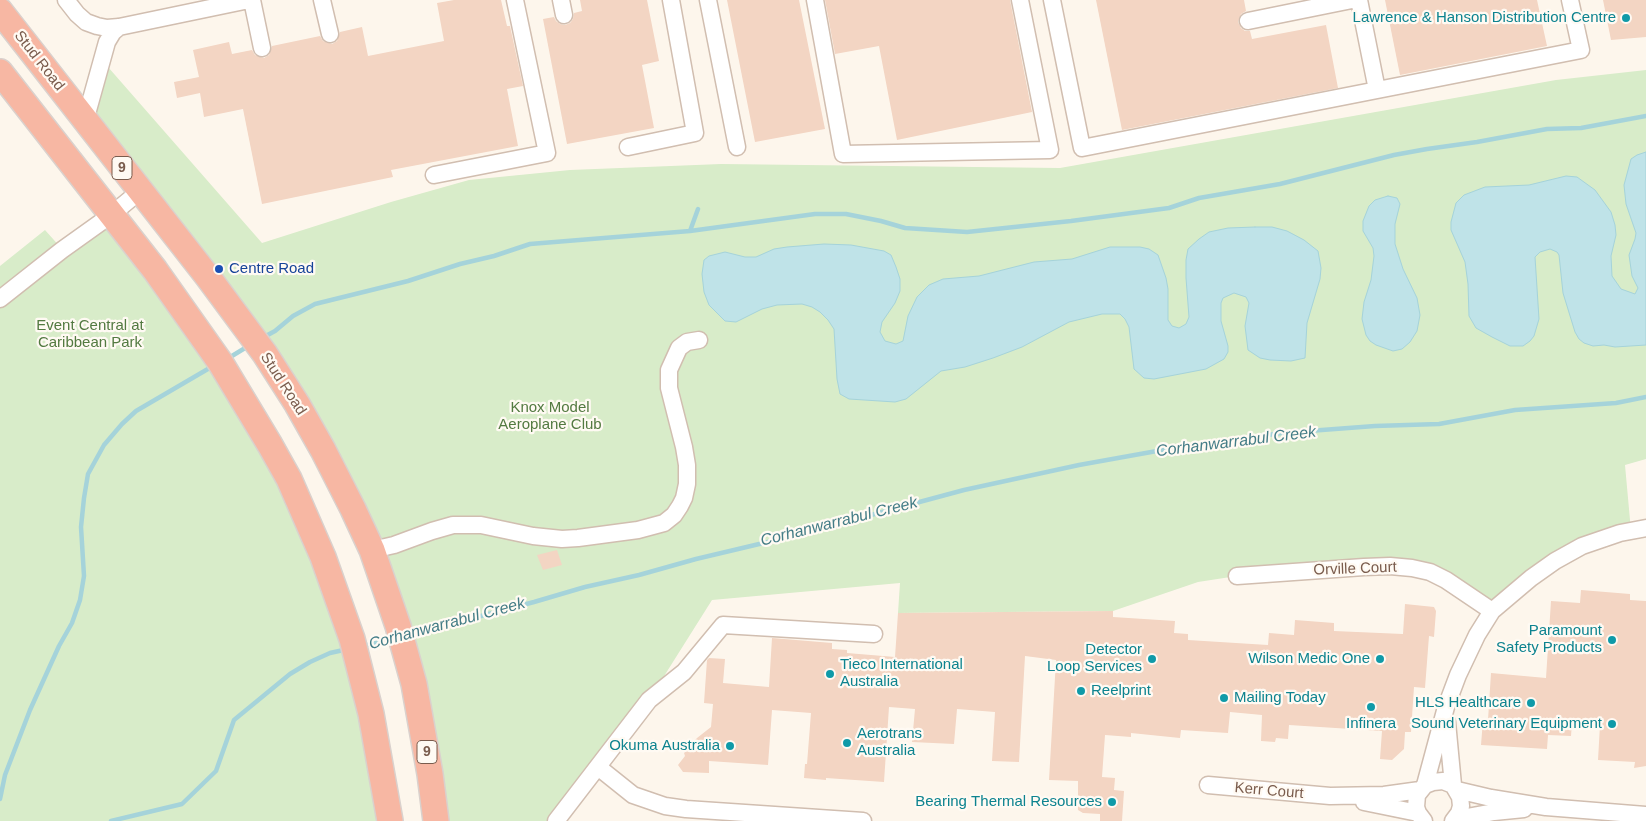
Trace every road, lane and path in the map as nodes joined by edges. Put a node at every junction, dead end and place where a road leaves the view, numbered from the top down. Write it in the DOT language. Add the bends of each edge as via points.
graph roads {
  1 [pos="66,0"];
  2 [pos="250,0"];
  3 [pos="322,0"];
  4 [pos="516,0"];
  5 [pos="671,0"];
  6 [pos="708,0"];
  7 [pos="814,0"];
  8 [pos="1020,0"];
  9 [pos="1052,0"];
  10 [pos="1352,0"];
  11 [pos="1359,0"];
  12 [pos="1570,0"];
  13 [pos="230,2"];
  14 [pos="1316,4"];
  15 [pos="199,5"];
  16 [pos="0,11"];
  17 [pos="1248,21"];
  18 [pos="119,27"];
  19 [pos="330,34"];
  20 [pos="262,48"];
  21 [pos="0,72"];
  22 [pos="1377,90"];
  23 [pos="85,121"];
  24 [pos="628,147"];
  25 [pos="737,147"];
  26 [pos="434,175"];
  27 [pos="140,191"];
  28 [pos="111,215"];
  29 [pos="0,299"];
  30 [pos="699,340"];
  31 [pos="1646,528"];
  32 [pos="372,550"];
  33 [pos="1237,576"];
  34 [pos="1492,611"];
  35 [pos="874,634"];
  36 [pos="1446,707"];
  37 [pos="598,767"];
  38 [pos="1208,785"];
  39 [pos="1422,787"];
  40 [pos="1455,787"];
  41 [pos="1330,796"];
  42 [pos="1546,807"];
  43 [pos="1646,815"];
  44 [pos="1421,819"];
  45 [pos="1454,820"];
  46 [pos="390,821"];
  47 [pos="436,821"];
  48 [pos="556,821"];
  49 [pos="863,821"];
  1 -- 18 [label="street" via="86,22"];
  2 -- 13 [label="street"];
  2 -- 20 [label="street"];
  3 -- 19 [label="street"];
  4 -- 26 [label="street" via="547,153"];
  5 -- 24 [label="street" via="695,133"];
  6 -- 25 [label="street"];
  7 -- 8 [label="street" via="843,154 1050,150"];
  9 -- 22 [label="street" via="1082,148"];
  10 -- 14 [label="street"];
  11 -- 22 [label="street"];
  12 -- 22 [label="street" via="1581,50"];
  13 -- 15 [label="street"];
  14 -- 17 [label="street"];
  15 -- 18 [label="street"];
  16 -- 23 [label="highway, Stud Road / 9"];
  18 -- 23 [label="street" via="107,42"];
  21 -- 28 [label="highway, 9"];
  23 -- 27 [label="highway, Stud Road / 9"];
  27 -- 28 [label="street"];
  27 -- 32 [label="highway, Stud Road / 9" via="265,354 323,450"];
  28 -- 29 [label="street"];
  28 -- 46 [label="highway, 9" via="231,377 289,479 323,557 352,639 371,714"];
  30 -- 32 [label="street" via="687,342 679,348 669,370 669,388 687,465 687,484 680,506 664,522 638,530 562,539 481,526 453,525"];
  31 -- 34 [label="street" via="1582,546 1530,578"];
  32 -- 47 [label="highway, Stud Road / 9" via="414,684"];
  33 -- 34 [label="street, Orville Court" via="1364,567 1412,568 1446,580"];
  34 -- 36 [label="street" via="1474,640"];
  35 -- 37 [label="street" via="724,624 684,672 649,700"];
  36 -- 39 [label="street"];
  36 -- 40 [label="street"];
  37 -- 48 [label="street"];
  37 -- 49 [label="street" via="633,795 666,806"];
  38 -- 41 [label="street, Kerr Court"];
  39 -- 40 [label="street, Kerr Court" via="1443,781"];
  39 -- 41 [label="street, Kerr Court" via="1384,795"];
  39 -- 44 [label="street" via="1415,802"];
  40 -- 42 [label="street, Kerr Court" via="1491,798"];
  40 -- 45 [label="street" via="1461,806"];
  41 -- 44 [label="street, Kerr Court"];
  42 -- 43 [label="street"];
  42 -- 45 [label="street"];
}
